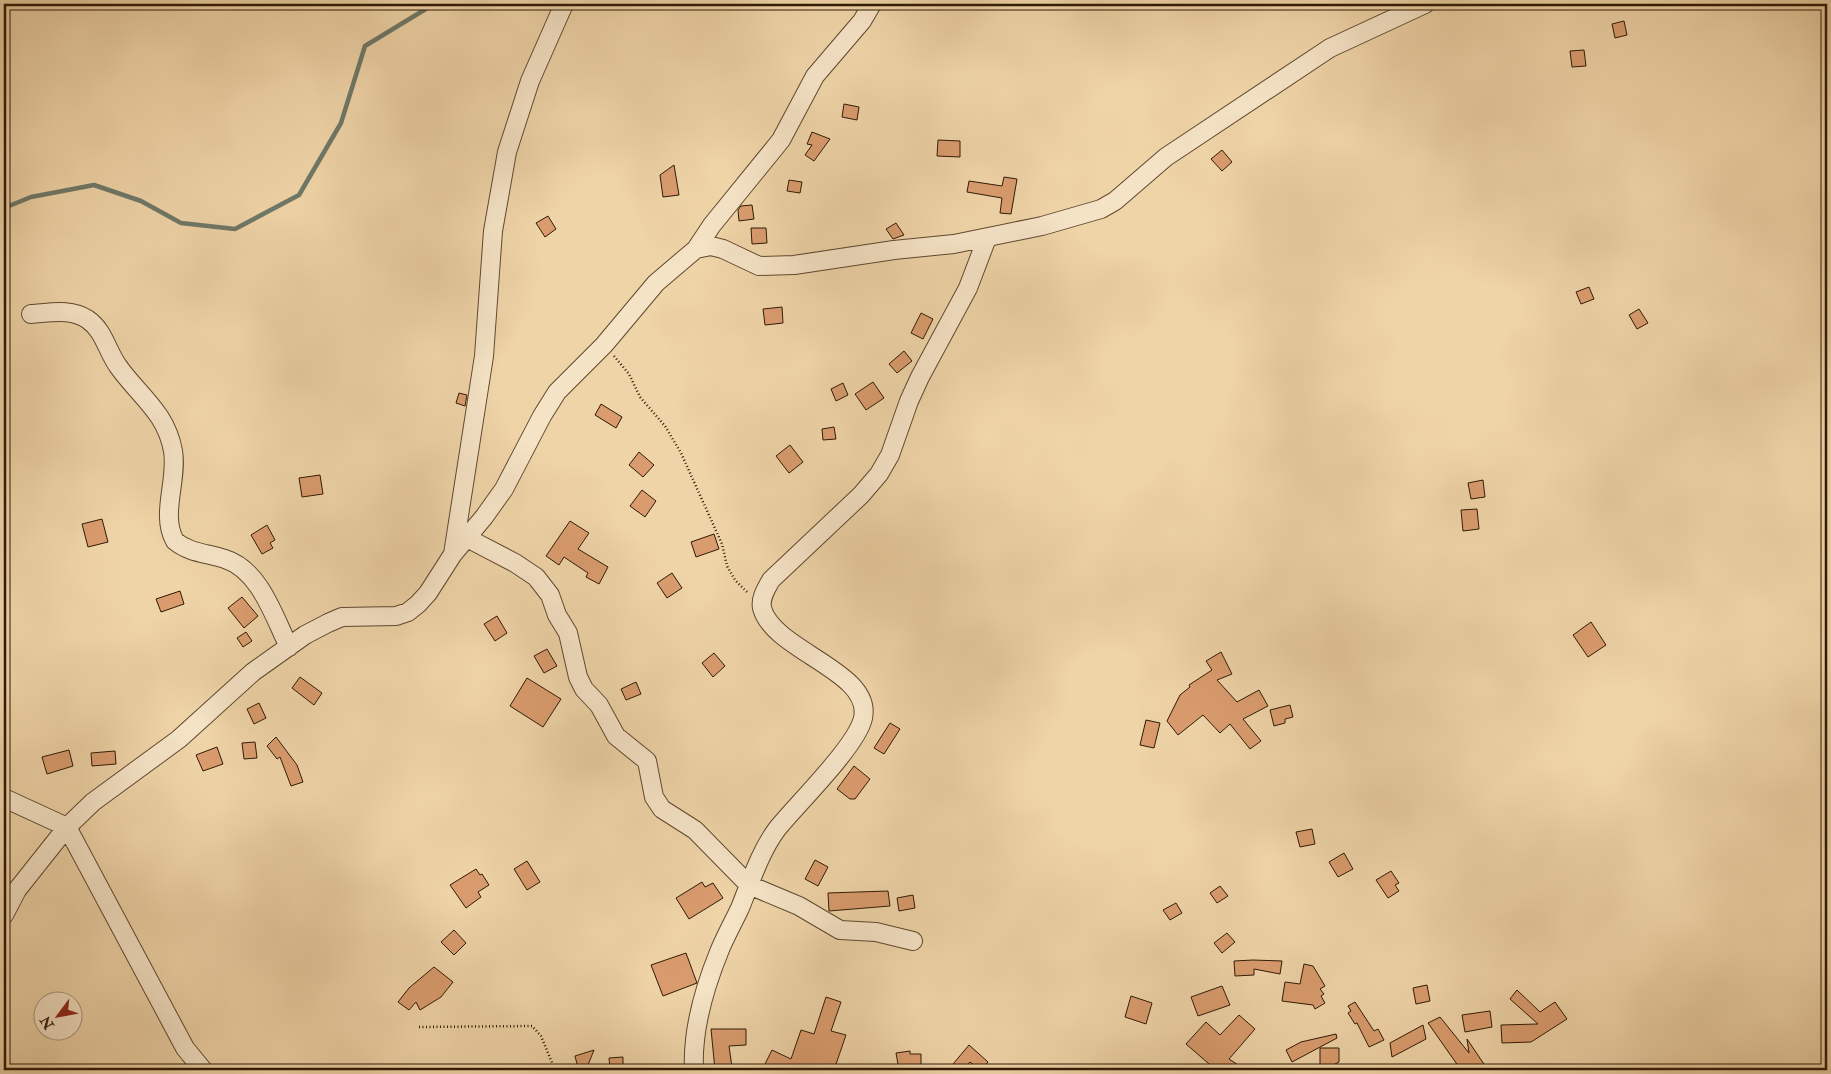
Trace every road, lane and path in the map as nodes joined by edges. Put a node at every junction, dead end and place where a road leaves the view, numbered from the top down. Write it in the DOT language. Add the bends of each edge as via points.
graph roads {
  1 [pos="564,4"];
  2 [pos="872,4"];
  3 [pos="1425,4"];
  4 [pos="987,238"];
  5 [pos="696,249"];
  6 [pos="31,314"];
  7 [pos="604,345"];
  8 [pos="467,538"];
  9 [pos="452,554"];
  10 [pos="762,608"];
  11 [pos="289,647"];
  12 [pos="4,798"];
  13 [pos="67,827"];
  14 [pos="749,885"];
  15 [pos="4,915"];
  16 [pos="913,941"];
  17 [pos="419,1027"];
  18 [pos="203,1070"];
  19 [pos="555,1070"];
  20 [pos="694,1070"];
  1 -- 9 [label="street" via="530,81 507,152 493,231 484,356"];
  2 -- 5 [label="street" via="816,76 781,140"];
  3 -- 4 [label="street" via="1330,48 1166,156 1115,201 1101,209"];
  4 -- 5 [label="street" via="774,266 759,266 711,246"];
  4 -- 10 [label="street" via="968,288 917,385 890,455 879,474 771,580 763,593"];
  5 -- 7 [label="street" via="656,283"];
  6 -- 11 [label="street" via="76,314 96,328 117,365 154,407 168,436 174,470 170,533 175,541 193,552 226,560 251,576"];
  7 -- 8 [label="street" via="549,403 504,489"];
  7 -- 10 [label="path" via="629,374 640,397 665,426 693,477 722,544 727,566"];
  8 -- 9 [label="street"];
  8 -- 14 [label="street" via="536,578 550,596 568,633 574,665 584,689 599,705 616,736 647,761 658,804 667,814 695,830"];
  9 -- 11 [label="street" via="428,593 408,612 328,622"];
  10 -- 14 [label="street" via="784,638 845,680 862,705 863,718 839,757 766,846"];
  11 -- 13 [label="street" via="253,672 179,739 106,792"];
  12 -- 13 [label="street"];
  13 -- 15 [label="street" via="18,890"];
  13 -- 18 [label="street" via="185,1048"];
  14 -- 16 [label="street" via="799,906 840,930 876,932"];
  14 -- 20 [label="street" via="712,970 695,1034"];
  17 -- 19 [label="path" via="532,1026 541,1036"];
}
